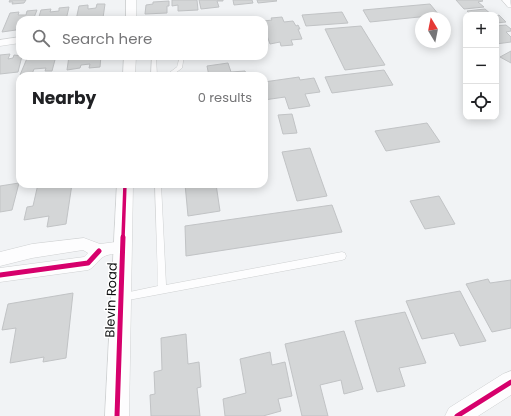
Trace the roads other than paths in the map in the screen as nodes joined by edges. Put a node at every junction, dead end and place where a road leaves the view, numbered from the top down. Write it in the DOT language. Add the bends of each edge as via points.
graph roads {
  1 [pos="131,0"];
  2 [pos="506,0"];
  3 [pos="511,5"];
  4 [pos="131,16"];
  5 [pos="16,41"];
  6 [pos="0,43"];
  7 [pos="130,60"];
  8 [pos="154,60"];
  9 [pos="181,60"];
  10 [pos="129,72"];
  11 [pos="154,72"];
  12 [pos="174,72"];
  13 [pos="125,188"];
  14 [pos="158,188"];
  15 [pos="123,247"];
  16 [pos="99,251"];
  17 [pos="342,256"];
  18 [pos="3,258"];
  19 [pos="1,275"];
  20 [pos="162,290"];
  21 [pos="121,298"];
  22 [pos="511,382"];
  23 [pos="117,416"];
  24 [pos="457,416"];
  1 -- 4 [label="street"];
  2 -- 3 [label="street"];
  5 -- 6 [label="street"];
  7 -- 10 [label="street"];
  8 -- 11 [label="lane"];
  9 -- 12 [label="lane" via="179,68"];
  13 -- 15 [label="street, Blevin Road"];
  14 -- 20 [label="lane"];
  15 -- 16 [label="street"];
  15 -- 21 [label="street, Blevin Road"];
  16 -- 18 [label="street" via="84,244"];
  16 -- 19 [label="street" via="88,263"];
  17 -- 20 [label="lane"];
  18 -- 19 [label="street"];
  20 -- 21 [label="lane"];
  21 -- 23 [label="street, Blevin Road"];
  22 -- 24 [label="street"];
}
